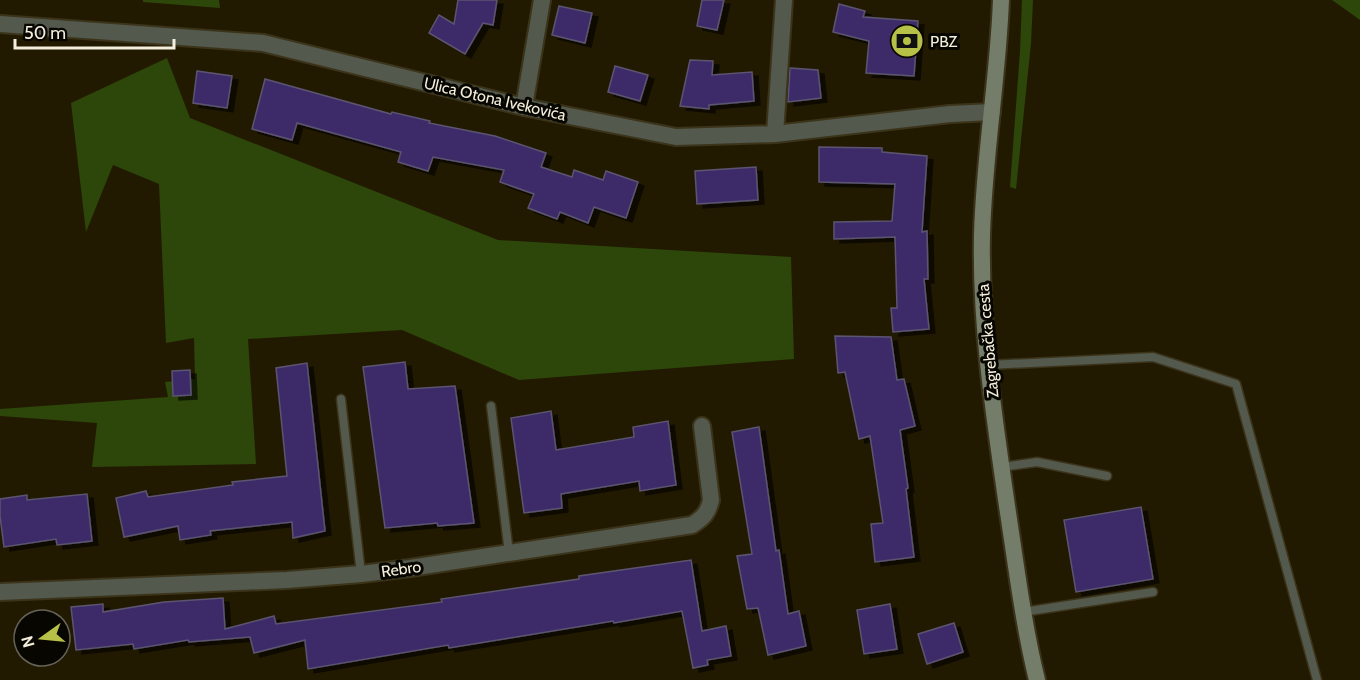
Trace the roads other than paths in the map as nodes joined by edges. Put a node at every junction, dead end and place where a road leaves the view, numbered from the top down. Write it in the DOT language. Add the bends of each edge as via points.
graph roads {
  1 [pos="542,0"];
  2 [pos="784,0"];
  3 [pos="1001,0"];
  4 [pos="0,24"];
  5 [pos="524,107"];
  6 [pos="992,112"];
  7 [pos="775,134"];
  8 [pos="988,364"];
  9 [pos="341,399"];
  10 [pos="491,406"];
  11 [pos="702,426"];
  12 [pos="1002,467"];
  13 [pos="1107,477"];
  14 [pos="509,553"];
  15 [pos="361,574"];
  16 [pos="0,592"];
  17 [pos="1153,592"];
  18 [pos="1023,612"];
  19 [pos="1037,680"];
  20 [pos="1317,680"];
  1 -- 5 [label="street"];
  2 -- 7 [label="street"];
  3 -- 6 [label="main road, Zagrebačka cesta"];
  4 -- 5 [label="street, Ulica Otona Ivekovića" via="262,43"];
  5 -- 7 [label="street, Ulica Otona Ivekovića" via="676,136"];
  6 -- 7 [label="street, Ulica Otona Ivekovića"];
  6 -- 8 [label="main road, Zagrebačka cesta" via="982,235"];
  8 -- 12 [label="main road, Zagrebačka cesta"];
  8 -- 20 [label="lane" via="1153,357 1236,384"];
  9 -- 15 [label="lane"];
  10 -- 14 [label="lane"];
  11 -- 14 [label="street, Rebro" via="711,500 703,518 692,525"];
  12 -- 13 [label="lane" via="1037,462"];
  12 -- 18 [label="main road, Zagrebačka cesta"];
  14 -- 15 [label="street, Rebro"];
  15 -- 16 [label="street, Rebro"];
  17 -- 18 [label="lane"];
  18 -- 19 [label="main road, Zagrebačka cesta"];
}
